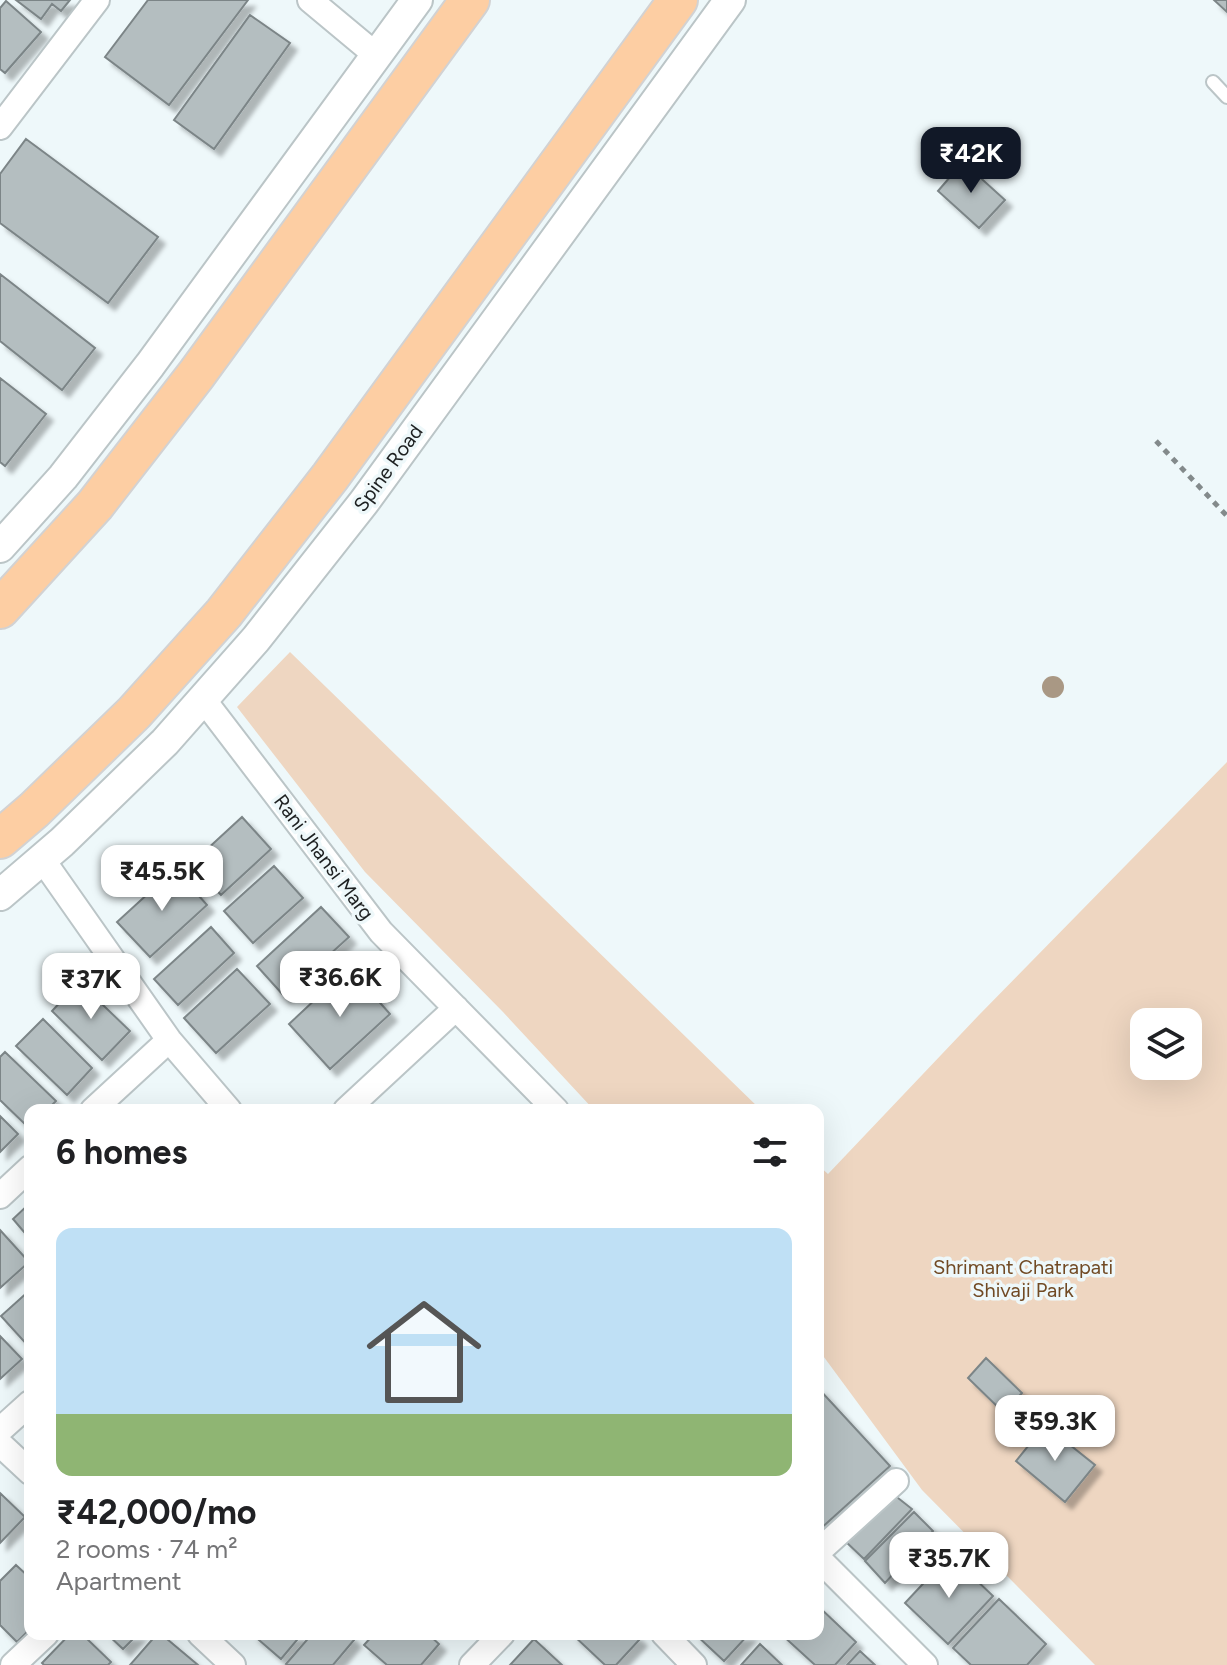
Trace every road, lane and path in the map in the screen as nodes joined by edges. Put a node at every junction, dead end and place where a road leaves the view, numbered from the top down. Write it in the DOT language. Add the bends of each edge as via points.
graph roads {
  1 [pos="97,0"];
  2 [pos="310,0"];
  3 [pos="417,0"];
  4 [pos="470,0"];
  5 [pos="678,0"];
  6 [pos="730,0"];
  7 [pos="376,55"];
  8 [pos="1213,82"];
  9 [pos="1227,97"];
  10 [pos="0,127"];
  11 [pos="1156,441"];
  12 [pos="1227,516"];
  13 [pos="0,547"];
  14 [pos="0,609"];
  15 [pos="203,699"];
  16 [pos="0,839"];
  17 [pos="42,859"];
  18 [pos="0,895"];
  19 [pos="456,1008"];
  20 [pos="169,1040"];
  21 [pos="100,1104"];
  22 [pos="224,1104"];
  23 [pos="352,1104"];
  24 [pos="550,1104"];
  25 [pos="24,1174"];
  26 [pos="0,1196"];
  27 [pos="24,1408"];
  28 [pos="0,1430"];
  29 [pos="0,1444"];
  30 [pos="24,1466"];
  31 [pos="896,1481"];
  32 [pos="824,1549"];
  33 [pos="824,1561"];
  34 [pos="40,1640"];
  35 [pos="206,1640"];
  36 [pos="496,1640"];
  37 [pos="670,1640"];
  38 [pos="13,1665"];
  39 [pos="233,1665"];
  40 [pos="472,1665"];
  41 [pos="694,1665"];
  42 [pos="925,1665"];
  1 -- 10 [label="street"];
  2 -- 7 [label="street"];
  3 -- 7 [label="street"];
  4 -- 14 [label="main road" via="178,399 95,505"];
  5 -- 16 [label="main road, Spine Road" via="330,477 224,613 134,713"];
  6 -- 15 [label="street, Spine Road" via="364,502"];
  7 -- 13 [label="street" via="150,365 63,477"];
  8 -- 9 [label="lane"];
  11 -- 12 [label="path"];
  15 -- 17 [label="street, Spine Road"];
  15 -- 19 [label="street, Rani Jhansi Marg" via="381,932"];
  17 -- 18 [label="street, Spine Road"];
  17 -- 20 [label="street"];
  19 -- 23 [label="street"];
  19 -- 24 [label="street, Rani Jhansi Marg"];
  20 -- 21 [label="street"];
  20 -- 22 [label="street"];
  25 -- 26 [label="street"];
  27 -- 28 [label="street"];
  29 -- 30 [label="street"];
  31 -- 32 [label="street"];
  33 -- 42 [label="street"];
  34 -- 38 [label="street"];
  35 -- 39 [label="street"];
  36 -- 40 [label="street"];
  37 -- 41 [label="street"];
}
